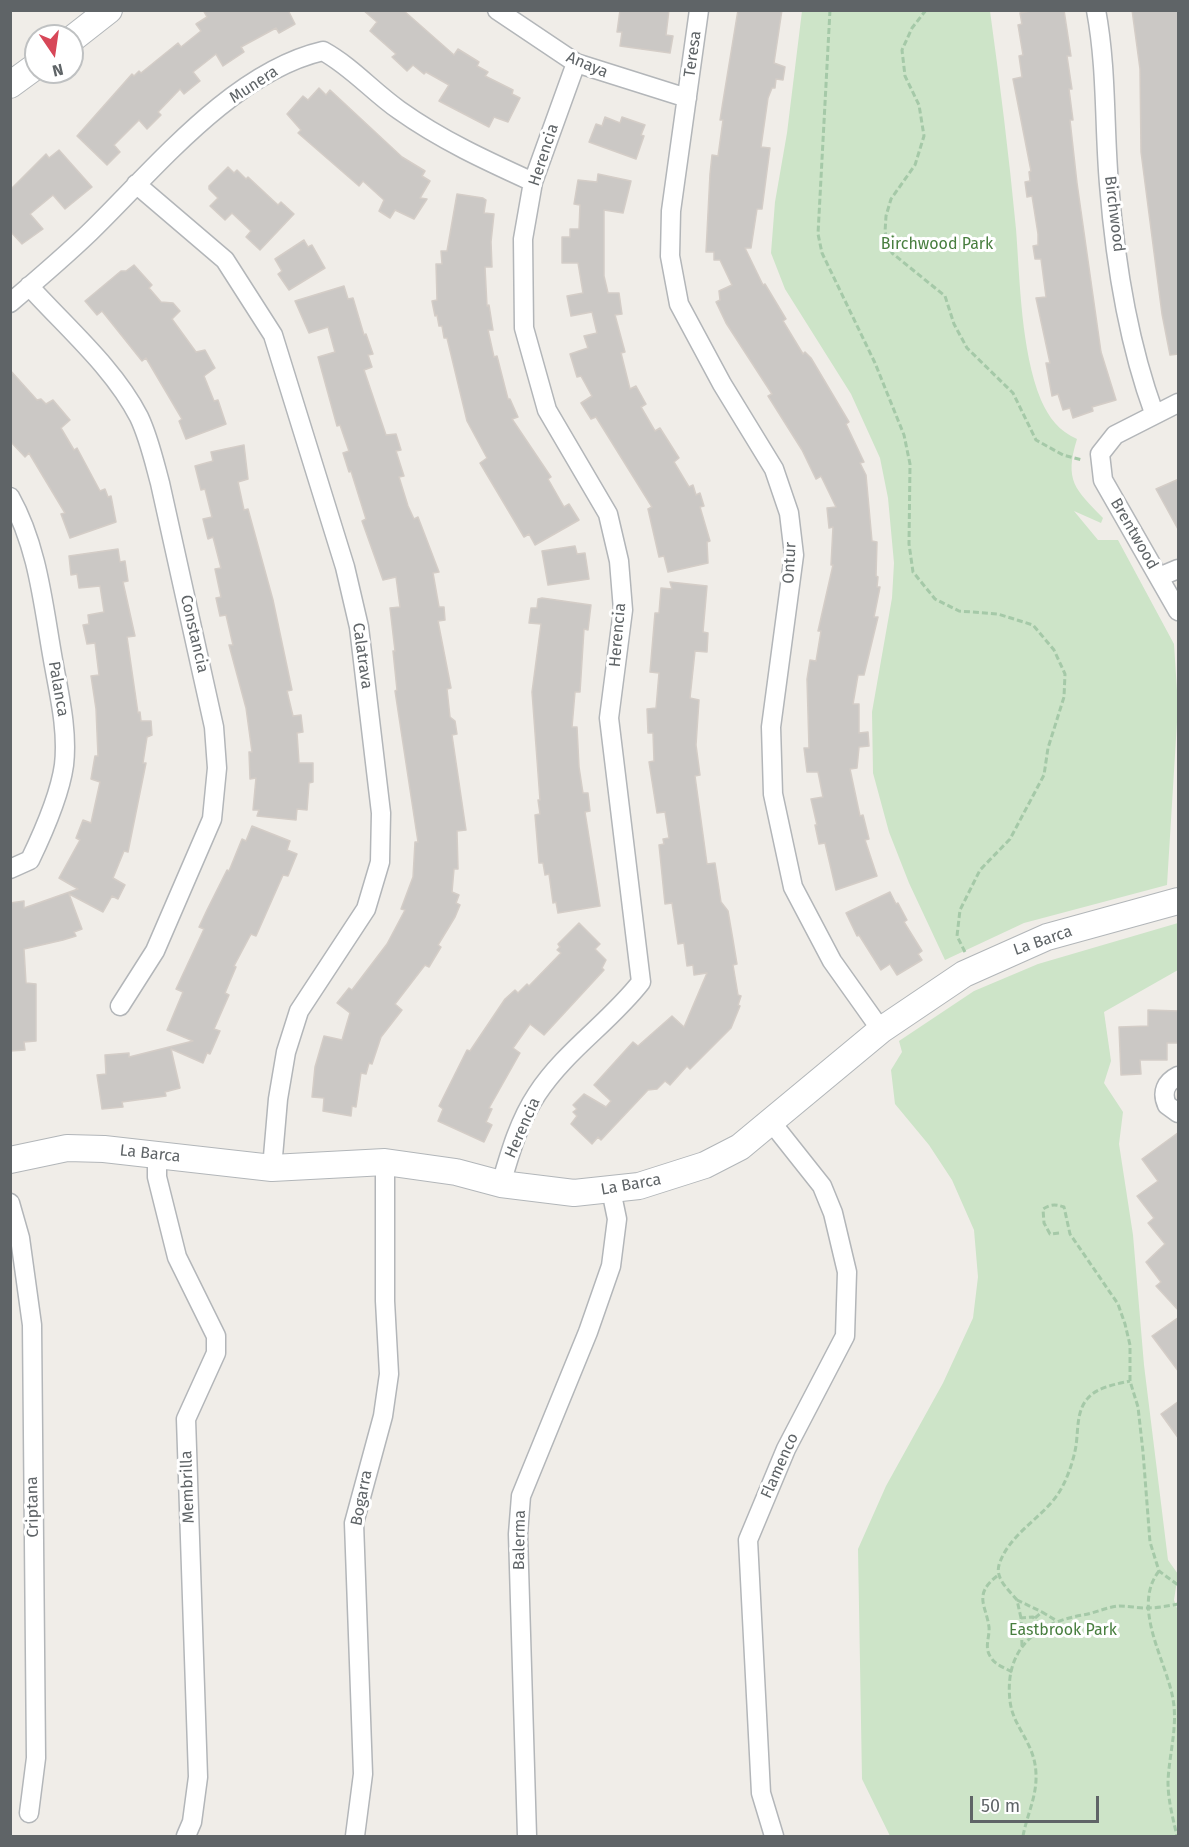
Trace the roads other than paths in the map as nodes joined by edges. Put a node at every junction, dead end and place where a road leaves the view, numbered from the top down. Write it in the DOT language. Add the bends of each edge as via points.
graph roads {
  1 [pos="109,10"];
  2 [pos="497,10"];
  3 [pos="699,10"];
  4 [pos="1096,10"];
  5 [pos="84,30"];
  6 [pos="576,63"];
  7 [pos="24,75"];
  8 [pos="10,85"];
  9 [pos="687,98"];
  10 [pos="533,182"];
  11 [pos="136,184"];
  12 [pos="29,286"];
  13 [pos="10,303"];
  14 [pos="1179,403"];
  15 [pos="1154,413"];
  16 [pos="10,496"];
  17 [pos="1179,569"];
  18 [pos="1159,577"];
  19 [pos="1179,611"];
  20 [pos="10,869"];
  21 [pos="1179,901"];
  22 [pos="120,1006"];
  23 [pos="881,1030"];
  24 [pos="1179,1076"];
  25 [pos="1179,1113"];
  26 [pos="772,1123"];
  27 [pos="157,1154"];
  28 [pos="10,1160"];
  29 [pos="385,1162"];
  30 [pos="272,1168"];
  31 [pos="501,1184"];
  32 [pos="611,1190"];
  33 [pos="10,1203"];
  34 [pos="29,1813"];
  35 [pos="186,1836"];
  36 [pos="355,1836"];
  37 [pos="527,1836"];
  38 [pos="774,1836"];
  1 -- 5 [label="street"];
  2 -- 6 [label="street, Anaya"];
  3 -- 9 [label="street, Teresa"];
  4 -- 15 [label="street, Birchwood" via="1104,61 1109,185 1129,323 1141,378"];
  6 -- 9 [label="street, Anaya"];
  6 -- 10 [label="street, Herencia"];
  7 -- 8 [label="street"];
  9 -- 23 [label="street, Ontur" via="671,211 670,256 679,304 774,469 789,513 794,555 771,727 773,794 793,886 832,961"];
  10 -- 11 [label="street, Munera" via="452,144 398,110 345,63 323,51 298,57 203,119"];
  10 -- 31 [label="street, Herencia" via="523,239 524,328 547,410 608,514 619,561 623,610 609,718 641,982 538,1093 523,1121"];
  11 -- 12 [label="street, Munera"];
  11 -- 30 [label="street, Calatrava" via="225,260 273,335 345,567 359,627 381,813 380,862 366,909 299,1011 285,1052"];
  12 -- 13 [label="street, Munera"];
  12 -- 22 [label="street, Constancia" via="116,381 139,417 160,483 214,727 217,768 212,819 155,951"];
  14 -- 15 [label="street"];
  15 -- 18 [label="street, Brentwood" via="1115,435 1101,459 1107,488"];
  16 -- 20 [label="street, Palanca" via="33,550 65,728 64,766 41,836 30,860"];
  17 -- 18 [label="street"];
  18 -- 19 [label="street, Brentwood"];
  21 -- 23 [label="street, La Barca" via="1047,938 973,970"];
  23 -- 26 [label="street, La Barca"];
  24 -- 25 [label="street" via="1169,1082 1164,1093 1167,1105"];
  26 -- 32 [label="street, La Barca" via="740,1147 705,1165 662,1181"];
  26 -- 38 [label="street, Flamenco" via="822,1186 833,1213 847,1272 845,1336 786,1449 748,1540 761,1793"];
  27 -- 28 [label="street, La Barca" via="67,1148"];
  27 -- 30 [label="street, La Barca"];
  27 -- 35 [label="street, Membrilla" via="157,1177 177,1257 216,1336 216,1353 186,1419 198,1777 192,1822"];
  29 -- 30 [label="street, La Barca"];
  29 -- 31 [label="street, La Barca"];
  29 -- 36 [label="street, Bogarra" via="389,1374 383,1416 354,1523 363,1774"];
  31 -- 32 [label="street, La Barca" via="574,1193"];
  32 -- 37 [label="street, Balerma" via="617,1219 611,1266 521,1496 518,1534"];
  33 -- 34 [label="street, Criptana" via="20,1238 32,1325 36,1758"];
}
